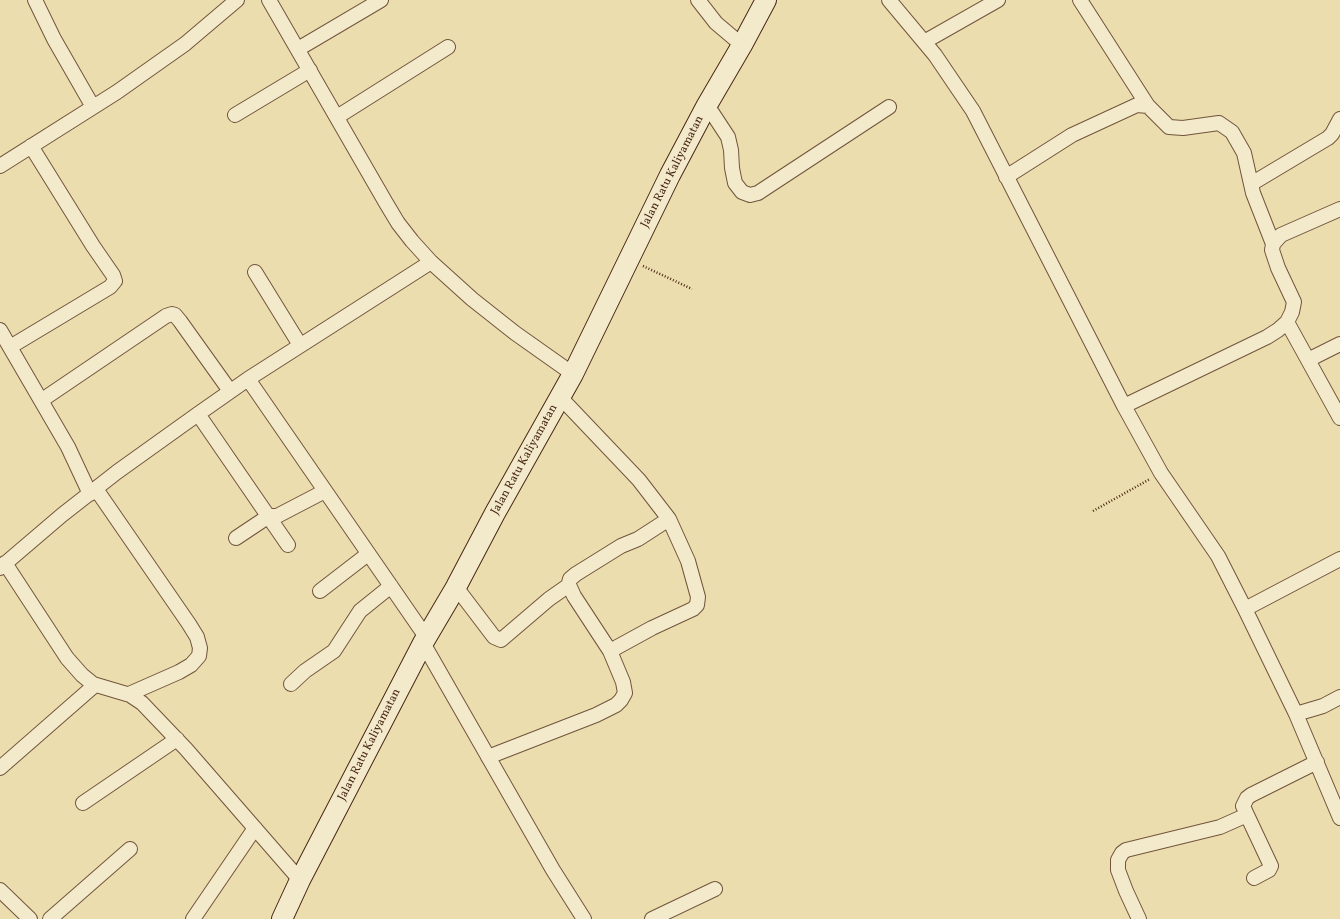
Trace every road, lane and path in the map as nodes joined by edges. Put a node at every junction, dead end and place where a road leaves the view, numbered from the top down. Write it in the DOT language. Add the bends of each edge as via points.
graph roads {
  1 [pos="35,0"];
  2 [pos="238,0"];
  3 [pos="269,0"];
  4 [pos="382,0"];
  5 [pos="698,0"];
  6 [pos="766,0"];
  7 [pos="889,0"];
  8 [pos="998,0"];
  9 [pos="1080,0"];
  10 [pos="924,42"];
  11 [pos="742,45"];
  12 [pos="448,47"];
  13 [pos="298,49"];
  14 [pos="310,70"];
  15 [pos="707,104"];
  16 [pos="1148,106"];
  17 [pos="93,107"];
  18 [pos="889,107"];
  19 [pos="235,115"];
  20 [pos="337,117"];
  21 [pos="1340,119"];
  22 [pos="31,146"];
  23 [pos="0,166"];
  24 [pos="1006,177"];
  25 [pos="1251,184"];
  26 [pos="1340,209"];
  27 [pos="1273,244"];
  28 [pos="630,260"];
  29 [pos="431,262"];
  30 [pos="255,272"];
  31 [pos="692,289"];
  32 [pos="1287,322"];
  33 [pos="0,330"];
  34 [pos="1340,344"];
  35 [pos="300,345"];
  36 [pos="10,347"];
  37 [pos="1308,360"];
  38 [pos="573,374"];
  39 [pos="248,379"];
  40 [pos="230,391"];
  41 [pos="560,397"];
  42 [pos="42,400"];
  43 [pos="1124,406"];
  44 [pos="198,414"];
  45 [pos="1340,418"];
  46 [pos="1161,472"];
  47 [pos="93,491"];
  48 [pos="325,491"];
  49 [pos="1093,511"];
  50 [pos="269,516"];
  51 [pos="669,519"];
  52 [pos="236,538"];
  53 [pos="288,545"];
  54 [pos="368,554"];
  55 [pos="1340,559"];
  56 [pos="2,566"];
  57 [pos="568,585"];
  58 [pos="391,586"];
  59 [pos="456,587"];
  60 [pos="320,591"];
  61 [pos="1245,609"];
  62 [pos="424,640"];
  63 [pos="610,651"];
  64 [pos="291,684"];
  65 [pos="95,685"];
  66 [pos="129,694"];
  67 [pos="1340,697"];
  68 [pos="1296,714"];
  69 [pos="177,739"];
  70 [pos="488,757"];
  71 [pos="1317,762"];
  72 [pos="0,768"];
  73 [pos="83,803"];
  74 [pos="1247,815"];
  75 [pos="1340,818"];
  76 [pos="255,828"];
  77 [pos="130,849"];
  78 [pos="1254,878"];
  79 [pos="300,880"];
  80 [pos="715,889"];
  81 [pos="0,890"];
  82 [pos="30,919"];
  83 [pos="50,919"];
  84 [pos="193,919"];
  85 [pos="282,919"];
  86 [pos="584,919"];
  87 [pos="652,919"];
  88 [pos="1139,919"];
  1 -- 17 [label="street"];
  2 -- 17 [label="street" via="185,44"];
  3 -- 13 [label="street"];
  4 -- 13 [label="street"];
  5 -- 11 [label="street" via="716,23"];
  6 -- 11 [label="main road, Jalan Ratu Kaliyamatan"];
  7 -- 10 [label="street"];
  8 -- 10 [label="street"];
  9 -- 16 [label="street"];
  10 -- 24 [label="street" via="973,111"];
  11 -- 15 [label="main road, Jalan Ratu Kaliyamatan"];
  12 -- 20 [label="street"];
  13 -- 14 [label="street"];
  14 -- 19 [label="street"];
  14 -- 20 [label="street"];
  15 -- 18 [label="street" via="728,137 735,183 742,192 750,195 764,189"];
  15 -- 28 [label="main road, Jalan Ratu Kaliyamatan"];
  16 -- 24 [label="street" via="1136,105 1093,125"];
  16 -- 25 [label="street" via="1169,127 1183,128 1219,123 1232,132 1244,153"];
  17 -- 22 [label="street"];
  20 -- 29 [label="street" via="394,216"];
  21 -- 25 [label="street" via="1328,138"];
  22 -- 23 [label="street"];
  22 -- 36 [label="street" via="115,281 110,287"];
  24 -- 43 [label="street"];
  25 -- 27 [label="street"];
  26 -- 27 [label="street" via="1281,235"];
  27 -- 32 [label="street" via="1272,250 1278,268 1294,302"];
  28 -- 31 [label="path"];
  28 -- 38 [label="main road, Jalan Ratu Kaliyamatan"];
  29 -- 35 [label="street"];
  29 -- 38 [label="street" via="493,316"];
  30 -- 35 [label="street"];
  32 -- 37 [label="street"];
  32 -- 43 [label="street" via="1267,337"];
  33 -- 36 [label="street"];
  34 -- 37 [label="street"];
  35 -- 39 [label="street"];
  36 -- 42 [label="street"];
  37 -- 45 [label="street"];
  38 -- 41 [label="main road, Jalan Ratu Kaliyamatan"];
  39 -- 40 [label="street"];
  39 -- 48 [label="street"];
  40 -- 42 [label="street" via="180,321 172,314"];
  40 -- 44 [label="street"];
  41 -- 51 [label="street" via="639,480"];
  41 -- 59 [label="main road, Jalan Ratu Kaliyamatan"];
  42 -- 47 [label="street"];
  43 -- 46 [label="street"];
  44 -- 47 [label="street"];
  44 -- 50 [label="street"];
  46 -- 49 [label="path"];
  46 -- 61 [label="street" via="1218,556"];
  47 -- 56 [label="street"];
  47 -- 66 [label="street" via="189,624 200,648 198,658 186,668"];
  48 -- 50 [label="street" via="277,516"];
  48 -- 54 [label="street"];
  50 -- 52 [label="street"];
  50 -- 53 [label="street"];
  51 -- 57 [label="street" via="576,574"];
  51 -- 63 [label="street" via="688,561 698,596 697,605"];
  54 -- 58 [label="street"];
  54 -- 60 [label="street"];
  55 -- 61 [label="street"];
  56 -- 65 [label="street" via="68,658 86,679"];
  57 -- 59 [label="street" via="501,640 494,636"];
  57 -- 63 [label="street"];
  58 -- 62 [label="street"];
  58 -- 64 [label="street" via="360,611 334,651"];
  59 -- 62 [label="main road, Jalan Ratu Kaliyamatan"];
  61 -- 68 [label="street"];
  62 -- 70 [label="street"];
  62 -- 79 [label="main road, Jalan Ratu Kaliyamatan"];
  63 -- 70 [label="street" via="623,682 625,693 622,700 596,714"];
  65 -- 66 [label="street"];
  65 -- 72 [label="street"];
  66 -- 69 [label="street" via="142,703"];
  67 -- 68 [label="street" via="1323,706"];
  68 -- 71 [label="street"];
  69 -- 73 [label="street"];
  69 -- 76 [label="street"];
  70 -- 86 [label="street"];
  71 -- 74 [label="street" via="1251,794 1243,806"];
  71 -- 75 [label="street"];
  74 -- 78 [label="street" via="1271,866 1269,870"];
  74 -- 88 [label="street" via="1220,827 1122,853 1118,860 1118,870"];
  76 -- 79 [label="street"];
  76 -- 84 [label="street"];
  77 -- 83 [label="street"];
  79 -- 85 [label="main road, Jalan Ratu Kaliyamatan"];
  80 -- 87 [label="street"];
  81 -- 82 [label="street"];
}
